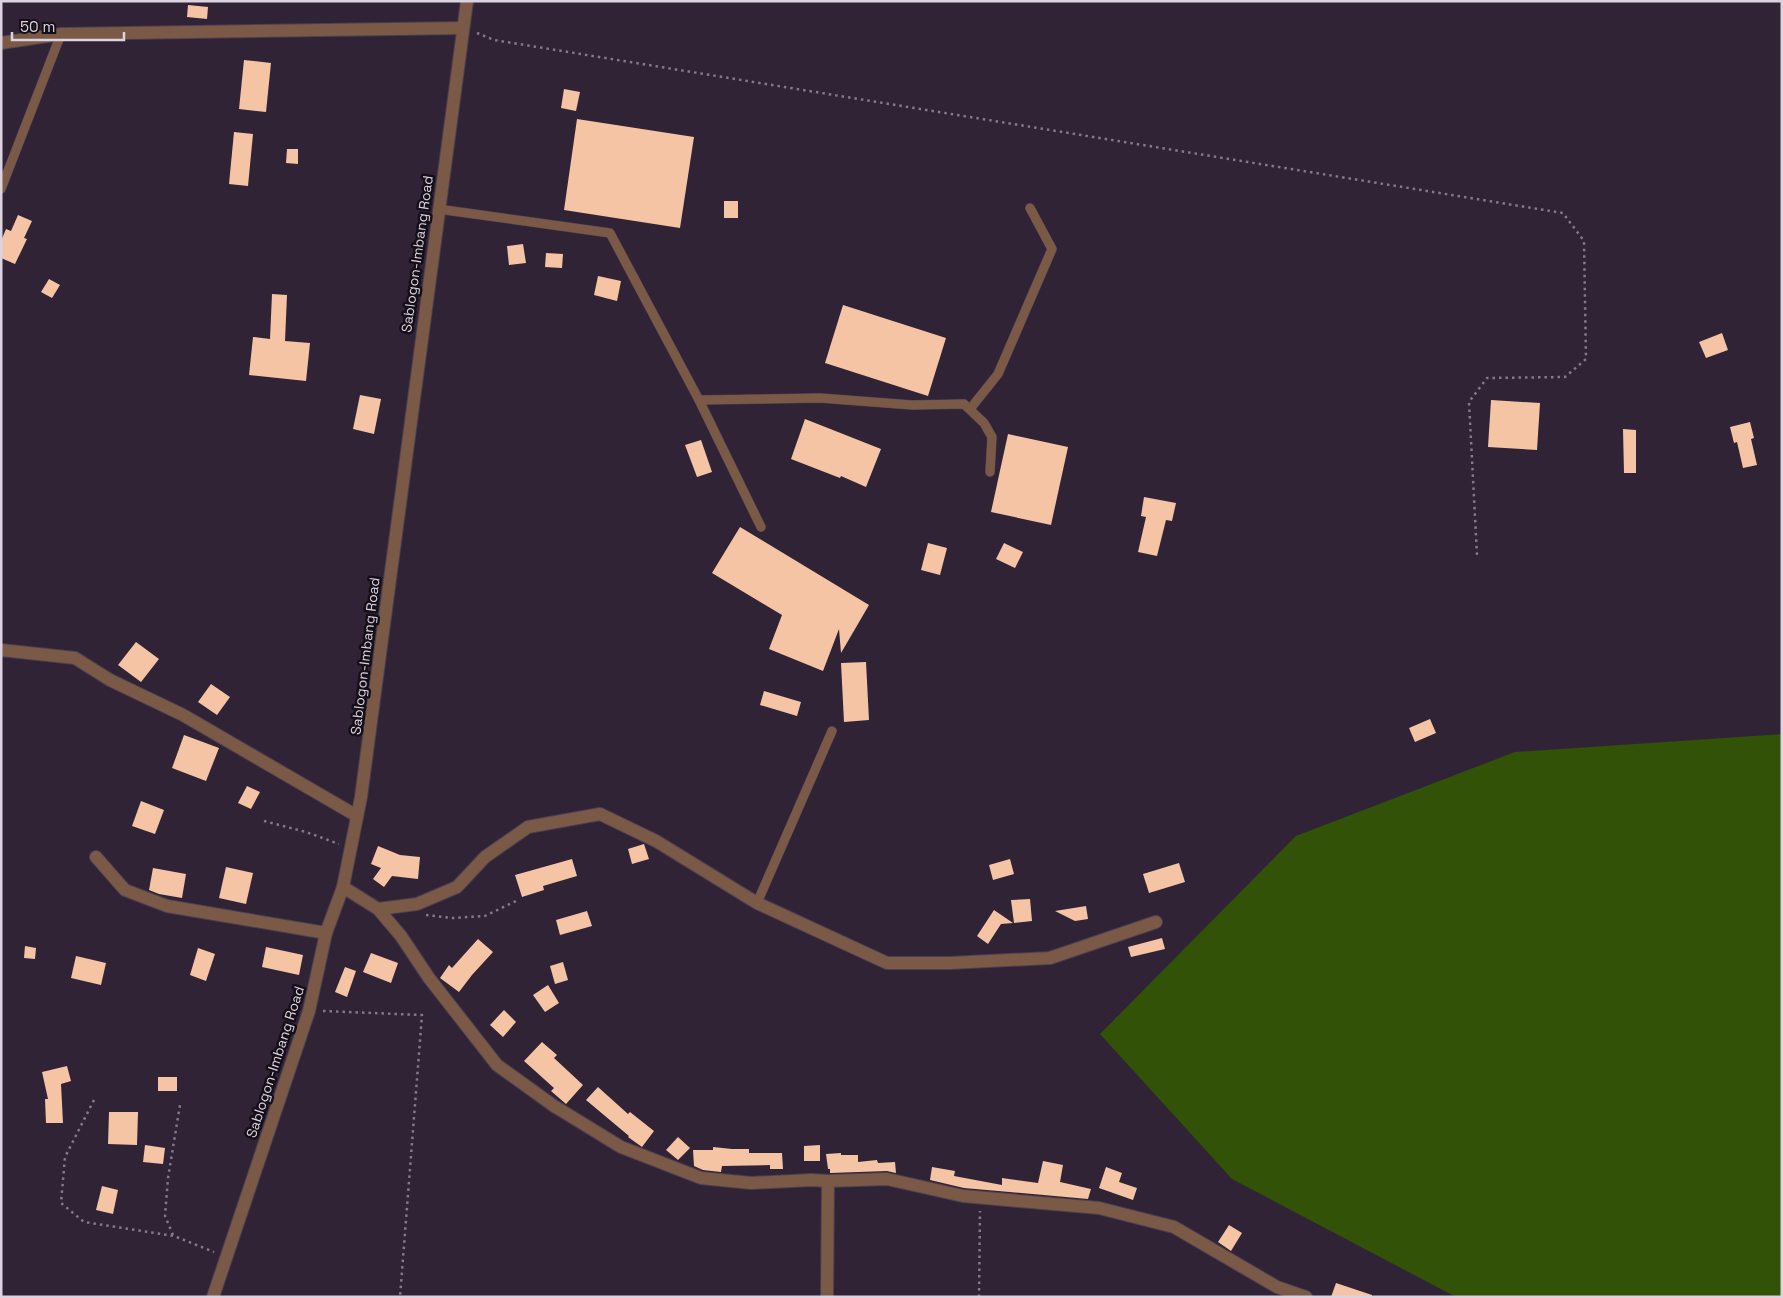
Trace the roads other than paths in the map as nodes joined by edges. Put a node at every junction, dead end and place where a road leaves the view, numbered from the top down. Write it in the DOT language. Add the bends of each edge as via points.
graph roads {
  1 [pos="467,1"];
  2 [pos="463,28"];
  3 [pos="61,34"];
  4 [pos="1,43"];
  5 [pos="1,189"];
  6 [pos="1030,208"];
  7 [pos="438,209"];
  8 [pos="699,400"];
  9 [pos="970,409"];
  10 [pos="990,472"];
  11 [pos="761,527"];
  12 [pos="1,650"];
  13 [pos="832,731"];
  14 [pos="358,816"];
  15 [pos="96,857"];
  16 [pos="343,888"];
  17 [pos="757,903"];
  18 [pos="378,909"];
  19 [pos="1156,922"];
  20 [pos="326,933"];
  21 [pos="828,1181"];
  22 [pos="213,1297"];
  23 [pos="827,1297"];
  24 [pos="1306,1297"];
  1 -- 2 [label="street, Sablogon-Imbang Road"];
  2 -- 3 [label="street"];
  2 -- 7 [label="street, Sablogon-Imbang Road"];
  3 -- 4 [label="street"];
  3 -- 5 [label="lane"];
  6 -- 9 [label="lane" via="1052,249 998,374"];
  7 -- 8 [label="lane" via="610,234"];
  7 -- 14 [label="street, Sablogon-Imbang Road"];
  8 -- 9 [label="lane" via="820,398 912,405 964,404"];
  8 -- 11 [label="lane"];
  9 -- 10 [label="lane" via="992,437"];
  12 -- 14 [label="street" via="75,658 110,680 183,715"];
  13 -- 17 [label="lane"];
  14 -- 16 [label="street, Sablogon-Imbang Road"];
  15 -- 20 [label="street" via="125,890 167,906"];
  16 -- 18 [label="street"];
  16 -- 20 [label="street, Sablogon-Imbang Road"];
  17 -- 18 [label="street" via="656,841 600,814 528,827 485,857 457,887 417,904"];
  17 -- 19 [label="street" via="887,963 1050,958"];
  18 -- 21 [label="street" via="497,1065 554,1106 621,1147 701,1178 751,1183"];
  20 -- 22 [label="street, Sablogon-Imbang Road" via="309,1011"];
  21 -- 23 [label="street"];
  21 -- 24 [label="street" via="887,1179 963,1196 1099,1208 1174,1227 1277,1287"];
}
